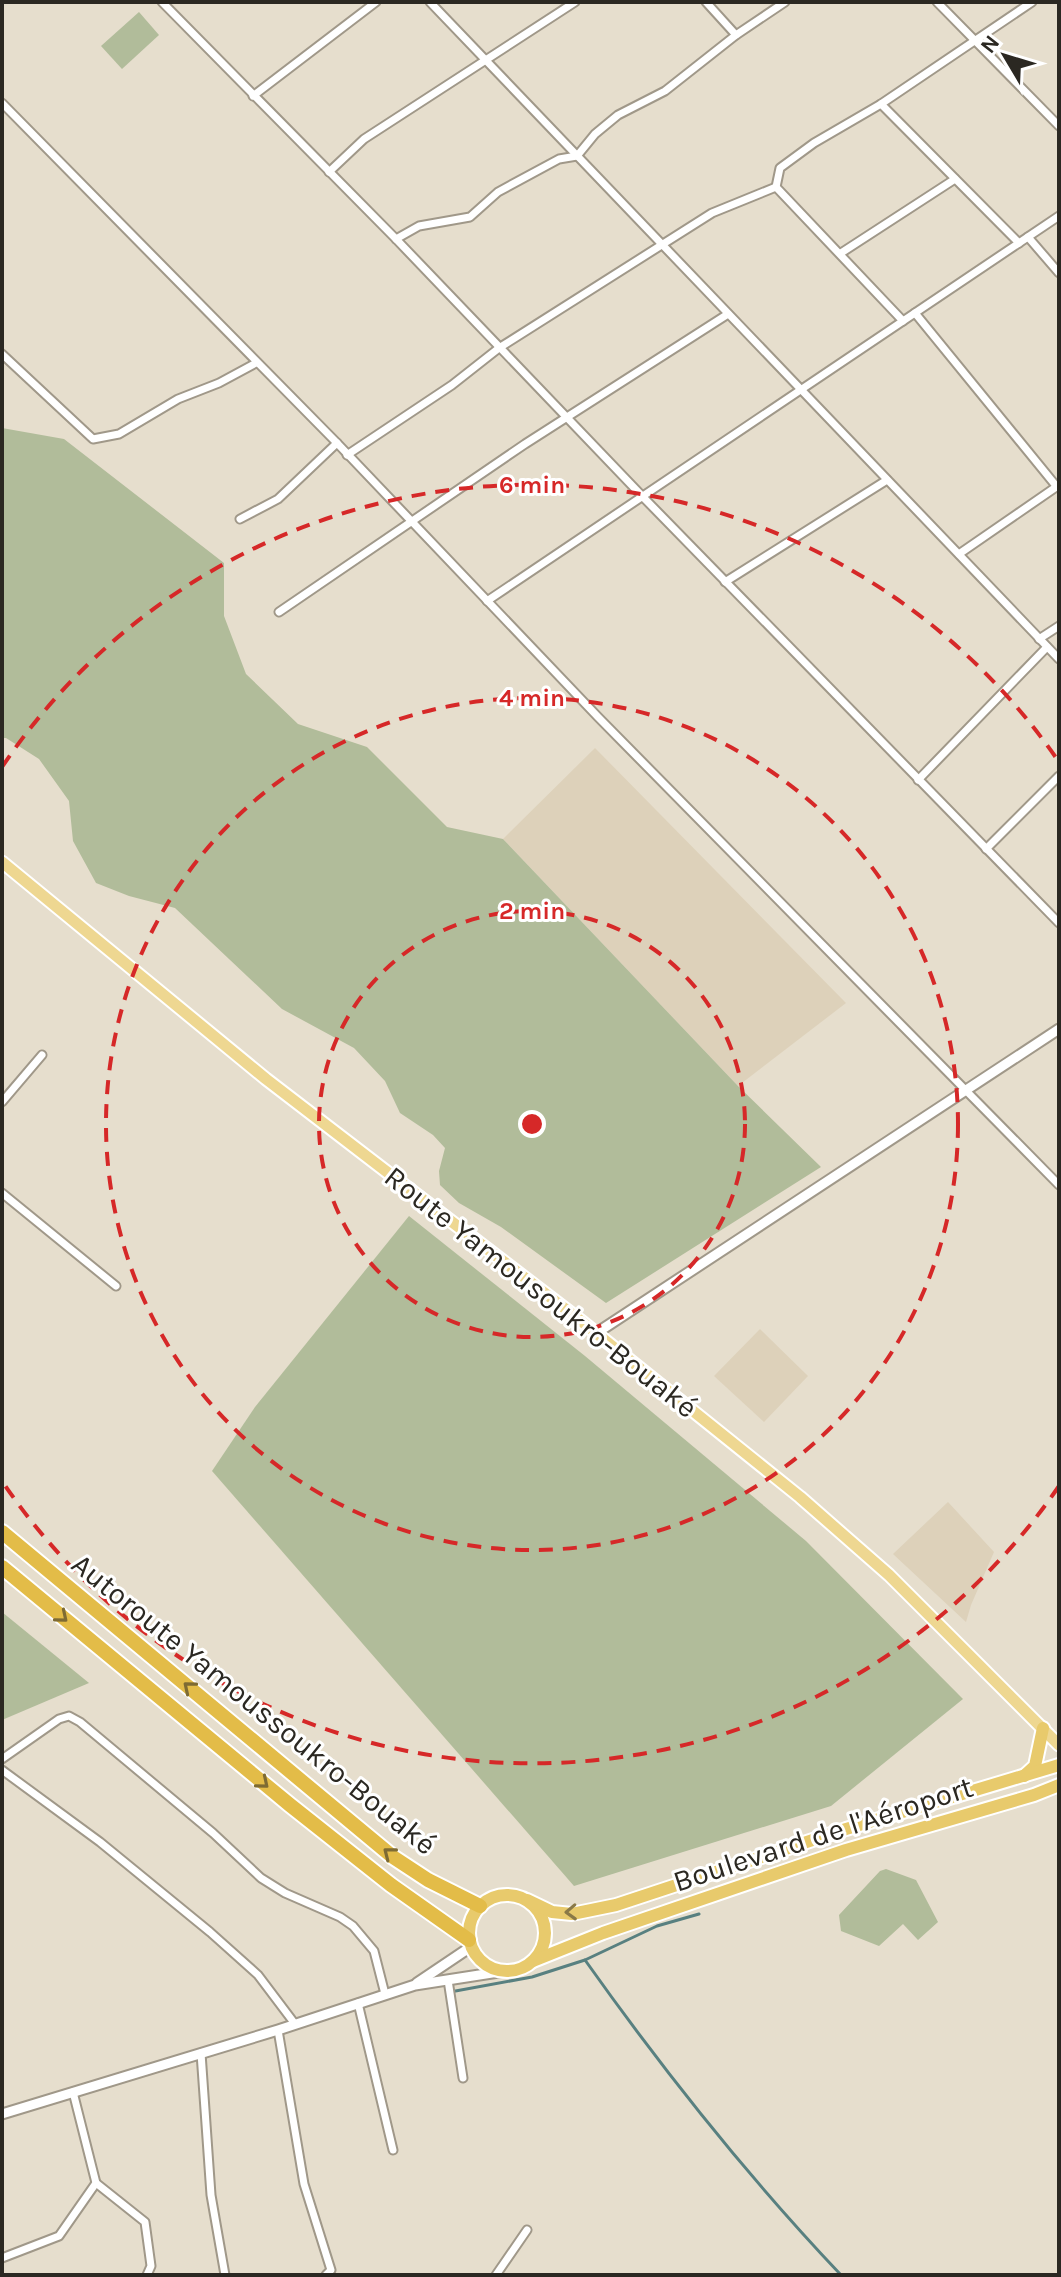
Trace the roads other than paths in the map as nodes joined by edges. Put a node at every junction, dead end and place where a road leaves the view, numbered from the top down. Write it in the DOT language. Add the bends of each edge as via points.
graph roads {
  1 [pos="162,2"];
  2 [pos="376,2"];
  3 [pos="430,2"];
  4 [pos="575,2"];
  5 [pos="706,2"];
  6 [pos="785,2"];
  7 [pos="937,2"];
  8 [pos="1032,2"];
  9 [pos="736,35"];
  10 [pos="974,40"];
  11 [pos="487,62"];
  12 [pos="253,96"];
  13 [pos="881,104"];
  14 [pos="3,105"];
  15 [pos="1059,126"];
  16 [pos="577,156"];
  17 [pos="329,172"];
  18 [pos="955,179"];
  19 [pos="776,187"];
  20 [pos="1059,216"];
  21 [pos="1028,237"];
  22 [pos="396,239"];
  23 [pos="1019,243"];
  24 [pos="662,246"];
  25 [pos="841,253"];
  26 [pos="1059,273"];
  27 [pos="915,313"];
  28 [pos="728,314"];
  29 [pos="903,321"];
  30 [pos="499,348"];
  31 [pos="2,354"];
  32 [pos="256,363"];
  33 [pos="802,391"];
  34 [pos="567,419"];
  35 [pos="337,443"];
  36 [pos="347,455"];
  37 [pos="887,480"];
  38 [pos="1058,486"];
  39 [pos="643,497"];
  40 [pos="240,519"];
  41 [pos="412,523"];
  42 [pos="959,554"];
  43 [pos="725,582"];
  44 [pos="487,601"];
  45 [pos="279,612"];
  46 [pos="1059,626"];
  47 [pos="1039,639"];
  48 [pos="1047,647"];
  49 [pos="1059,659"];
  50 [pos="1059,776"];
  51 [pos="918,780"];
  52 [pos="986,849"];
  53 [pos="2,862"];
  54 [pos="1059,923"];
  55 [pos="1059,1029"];
  56 [pos="42,1055"];
  57 [pos="966,1090"];
  58 [pos="2,1102"];
  59 [pos="1059,1185"];
  60 [pos="2,1193"];
  61 [pos="116,1286"];
  62 [pos="595,1334"];
  63 [pos="2,1532"];
  64 [pos="2,1567"];
  65 [pos="1043,1728"];
  66 [pos="1059,1745"];
  67 [pos="2,1759"];
  68 [pos="1059,1765"];
  69 [pos="2,1770"];
  70 [pos="1022,1778"];
  71 [pos="1059,1785"];
  72 [pos="1034,1795"];
  73 [pos="1059,1795"];
  74 [pos="527,1900"];
  75 [pos="480,1906"];
  76 [pos="470,1943"];
  77 [pos="533,1961"];
  78 [pos="505,1971"];
  79 [pos="448,1980"];
  80 [pos="415,1985"];
  81 [pos="385,1994"];
  82 [pos="358,2003"];
  83 [pos="295,2024"];
  84 [pos="278,2030"];
  85 [pos="201,2053"];
  86 [pos="463,2078"];
  87 [pos="73,2092"];
  88 [pos="2,2114"];
  89 [pos="393,2150"];
  90 [pos="96,2183"];
  91 [pos="527,2230"];
  92 [pos="2,2258"];
  93 [pos="330,2273"];
  94 [pos="147,2275"];
  95 [pos="225,2275"];
  96 [pos="496,2275"];
  1 -- 12 [label="street"];
  2 -- 12 [label="street"];
  3 -- 11 [label="street"];
  4 -- 11 [label="street"];
  5 -- 9 [label="street"];
  6 -- 9 [label="street"];
  7 -- 10 [label="street"];
  8 -- 10 [label="street"];
  9 -- 16 [label="street" via="665,91 618,115"];
  10 -- 13 [label="street"];
  10 -- 15 [label="street"];
  11 -- 16 [label="street"];
  11 -- 17 [label="street" via="364,139"];
  12 -- 17 [label="street"];
  13 -- 18 [label="street"];
  13 -- 19 [label="street" via="780,168"];
  14 -- 32 [label="street"];
  16 -- 22 [label="street" via="559,159 498,192 470,217 419,226"];
  16 -- 24 [label="street"];
  17 -- 22 [label="street"];
  18 -- 23 [label="street"];
  18 -- 25 [label="street"];
  19 -- 24 [label="street" via="712,213"];
  19 -- 25 [label="street"];
  20 -- 21 [label="street"];
  21 -- 23 [label="street"];
  21 -- 26 [label="street"];
  22 -- 30 [label="street"];
  23 -- 27 [label="street"];
  24 -- 28 [label="street"];
  24 -- 30 [label="street"];
  25 -- 29 [label="street"];
  27 -- 29 [label="street"];
  27 -- 38 [label="street"];
  28 -- 33 [label="street"];
  28 -- 34 [label="street"];
  29 -- 33 [label="street"];
  30 -- 34 [label="street"];
  30 -- 36 [label="street"];
  31 -- 32 [label="street" via="93,439 119,434"];
  32 -- 35 [label="street"];
  33 -- 37 [label="street"];
  33 -- 39 [label="street"];
  34 -- 39 [label="street"];
  34 -- 41 [label="street"];
  35 -- 36 [label="street"];
  35 -- 40 [label="street" via="278,499"];
  36 -- 41 [label="street"];
  37 -- 42 [label="street"];
  37 -- 43 [label="street"];
  38 -- 42 [label="street"];
  39 -- 43 [label="street"];
  39 -- 44 [label="street"];
  41 -- 44 [label="street"];
  41 -- 45 [label="street"];
  42 -- 47 [label="street"];
  43 -- 51 [label="street"];
  44 -- 57 [label="street"];
  46 -- 47 [label="street"];
  47 -- 48 [label="street"];
  48 -- 49 [label="street"];
  48 -- 51 [label="street"];
  50 -- 52 [label="street"];
  51 -- 52 [label="street"];
  52 -- 54 [label="street"];
  53 -- 62 [label="main road, Route Yamousoukro-Bouaké" via="266,1079"];
  55 -- 57 [label="street"];
  56 -- 58 [label="street"];
  57 -- 59 [label="street"];
  57 -- 62 [label="street"];
  60 -- 61 [label="street"];
  62 -- 65 [label="main road, Route Yamousoukro-Bouaké" via="847,1539"];
  75 -- 63 [label="highway, Autoroute Yamoussoukro-Bouaké, one-way" via="393,1857"];
  64 -- 76 [label="highway, Autoroute Yamoussoukro-Bouaké, one-way" via="302,1814"];
  65 -- 66 [label="main road, Route Yamousoukro-Bouaké"];
  65 -- 70 [label="highway" via="1035,1766"];
  67 -- 81 [label="street" via="59,1719 69,1716 80,1722 261,1878 353,1926 374,1951"];
  68 -- 70 [label="highway, Boulevard de l'Aéroport"];
  69 -- 83 [label="street" via="210,1932 258,1975"];
  70 -- 74 [label="highway, Boulevard de l'Aéroport, one-way" via="616,1905 572,1914 552,1912"];
  71 -- 72 [label="highway, Boulevard de l'Aéroport"];
  72 -- 73 [label="highway"];
  72 -- 77 [label="highway, Boulevard de l'Aéroport" via="846,1850"];
  74 -- 75 [label="highway" via="503,1895"];
  74 -- 77 [label="highway" via="545,1928 541,1951"];
  75 -- 76 [label="highway" via="469,1928"];
  76 -- 78 [label="highway" via="482,1962"];
  76 -- 80 [label="street"];
  77 -- 78 [label="highway"];
  78 -- 79 [label="street"];
  79 -- 80 [label="street"];
  79 -- 86 [label="street"];
  80 -- 81 [label="street"];
  81 -- 82 [label="street"];
  82 -- 83 [label="street"];
  82 -- 89 [label="street"];
  83 -- 84 [label="street"];
  84 -- 85 [label="street"];
  84 -- 93 [label="street" via="304,2184"];
  85 -- 87 [label="street"];
  85 -- 95 [label="street" via="211,2195"];
  87 -- 88 [label="street"];
  87 -- 90 [label="street"];
  90 -- 92 [label="street" via="59,2236"];
  90 -- 94 [label="street" via="145,2222 151,2266"];
  91 -- 96 [label="street"];
}
